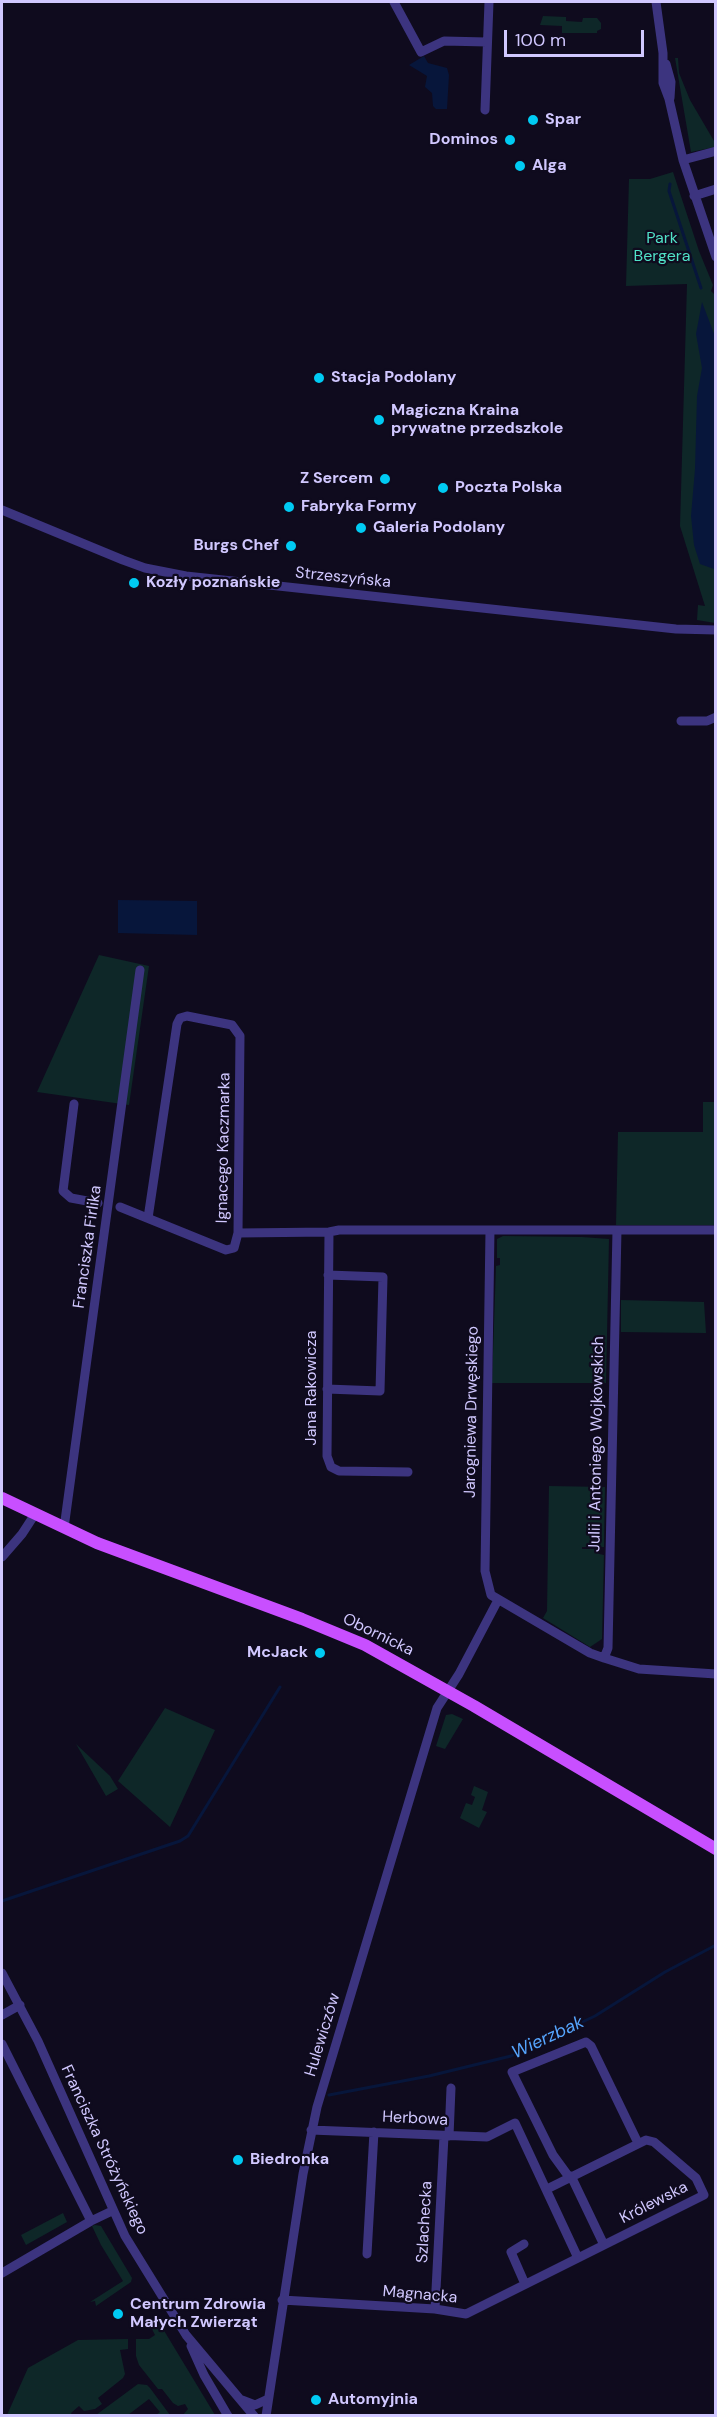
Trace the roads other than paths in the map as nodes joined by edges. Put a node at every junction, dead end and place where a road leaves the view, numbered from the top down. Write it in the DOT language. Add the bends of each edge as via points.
graph roads {
  1 [pos="394,2"];
  2 [pos="489,2"];
  3 [pos="656,2"];
  4 [pos="487,42"];
  5 [pos="485,110"];
  6 [pos="716,151"];
  7 [pos="683,160"];
  8 [pos="716,189"];
  9 [pos="694,196"];
  10 [pos="716,257"];
  11 [pos="2,510"];
  12 [pos="716,632"];
  13 [pos="716,717"];
  14 [pos="681,721"];
  15 [pos="140,970"];
  16 [pos="74,1104"];
  17 [pos="98,1203"];
  18 [pos="120,1207"];
  19 [pos="148,1218"];
  20 [pos="490,1230"];
  21 [pos="617,1230"];
  22 [pos="716,1230"];
  23 [pos="329,1232"];
  24 [pos="238,1233"];
  25 [pos="328,1275"];
  26 [pos="327,1389"];
  27 [pos="408,1472"];
  28 [pos="2,1498"];
  29 [pos="35,1514"];
  30 [pos="64,1528"];
  31 [pos="2,1557"];
  32 [pos="495,1597"];
  33 [pos="604,1658"];
  34 [pos="716,1674"];
  35 [pos="448,1691"];
  36 [pos="716,1850"];
  37 [pos="2,1973"];
  38 [pos="20,2005"];
  39 [pos="3,2014"];
  40 [pos="2,2044"];
  41 [pos="451,2088"];
  42 [pos="311,2130"];
  43 [pos="374,2132"];
  44 [pos="446,2136"];
  45 [pos="638,2143"];
  46 [pos="570,2177"];
  47 [pos="547,2189"];
  48 [pos="112,2211"];
  49 [pos="91,2221"];
  50 [pos="524,2244"];
  51 [pos="604,2245"];
  52 [pos="367,2254"];
  53 [pos="578,2258"];
  54 [pos="2,2273"];
  55 [pos="525,2284"];
  56 [pos="282,2300"];
  57 [pos="435,2309"];
  58 [pos="186,2335"];
  59 [pos="240,2399"];
  60 [pos="268,2399"];
  61 [pos="228,2415"];
  62 [pos="254,2415"];
  63 [pos="266,2415"];
  1 -- 4 [label="street" via="421,52 444,41"];
  2 -- 4 [label="street"];
  3 -- 7 [label="street" via="663,83"];
  4 -- 5 [label="street"];
  6 -- 7 [label="street"];
  7 -- 9 [label="street"];
  8 -- 9 [label="street"];
  9 -- 10 [label="street"];
  11 -- 12 [label="street, Strzeszyńska" via="145,568 186,576"];
  13 -- 14 [label="street"];
  15 -- 30 [label="street, Franciszka Firlika"];
  16 -- 17 [label="street, Franciszka Firlika" via="63,1191 71,1198"];
  18 -- 19 [label="street, Franciszka Firlika"];
  19 -- 24 [label="street, Franciszka Firlika" via="226,1250 234,1248"];
  19 -- 24 [label="street, Ignacego Kaczmarka" via="177,1024 180,1018 187,1017 232,1026 240,1036"];
  20 -- 21 [label="street, Ignacego Kaczmarka"];
  20 -- 23 [label="street, Ignacego Kaczmarka"];
  20 -- 32 [label="street, Jarogniewa Drwęskiego" via="484,1571"];
  21 -- 22 [label="street, Ignacego Kaczmarka"];
  21 -- 33 [label="street, Julii i Antoniego Wojkowskich" via="608,1648"];
  23 -- 24 [label="street, Ignacego Kaczmarka"];
  23 -- 25 [label="street, Jana Rakowicza"];
  25 -- 26 [label="street, Jana Rakowicza"];
  25 -- 26 [label="street" via="383,1277 380,1391"];
  26 -- 27 [label="street, Jana Rakowicza" via="327,1456 331,1467 339,1471"];
  28 -- 29 [label="main road, Obornicka"];
  29 -- 30 [label="main road, Obornicka"];
  29 -- 31 [label="street"];
  30 -- 35 [label="main road, Obornicka" via="334,1631"];
  32 -- 33 [label="street"];
  32 -- 35 [label="street"];
  33 -- 34 [label="street" via="639,1669"];
  35 -- 36 [label="main road, Obornicka"];
  35 -- 42 [label="street, Hulewiczów" via="435,1714"];
  37 -- 38 [label="street, Franciszka Stróżyńskiego"];
  38 -- 39 [label="street"];
  38 -- 48 [label="street, Franciszka Stróżyńskiego"];
  40 -- 49 [label="street"];
  41 -- 44 [label="street, Szlachecka"];
  42 -- 43 [label="street, Herbowa"];
  42 -- 56 [label="street, Hulewiczów"];
  43 -- 44 [label="street, Herbowa"];
  43 -- 52 [label="street"];
  44 -- 47 [label="street, Herbowa" via="487,2137 515,2123"];
  44 -- 57 [label="street, Szlachecka"];
  45 -- 46 [label="street"];
  45 -- 46 [label="street" via="586,2042 512,2072 553,2155"];
  45 -- 51 [label="street, Królewska" via="654,2142 696,2178 704,2195"];
  46 -- 47 [label="street"];
  46 -- 51 [label="street"];
  47 -- 53 [label="street"];
  48 -- 49 [label="street"];
  48 -- 58 [label="street, Franciszka Stróżyńskiego"];
  49 -- 54 [label="street"];
  50 -- 55 [label="street" via="511,2252"];
  51 -- 53 [label="street, Królewska"];
  53 -- 55 [label="street, Magnacka"];
  55 -- 57 [label="street, Magnacka" via="466,2314"];
  56 -- 57 [label="street, Magnacka"];
  56 -- 60 [label="street, Hulewiczów"];
  58 -- 59 [label="street, Franciszka Stróżyńskiego"];
  58 -- 61 [label="street, Franciszka Stróżyńskiego" via="204,2376"];
  59 -- 60 [label="street" via="255,2404"];
  59 -- 62 [label="street, Franciszka Stróżyńskiego"];
  60 -- 63 [label="street, Hulewiczów"];
}
